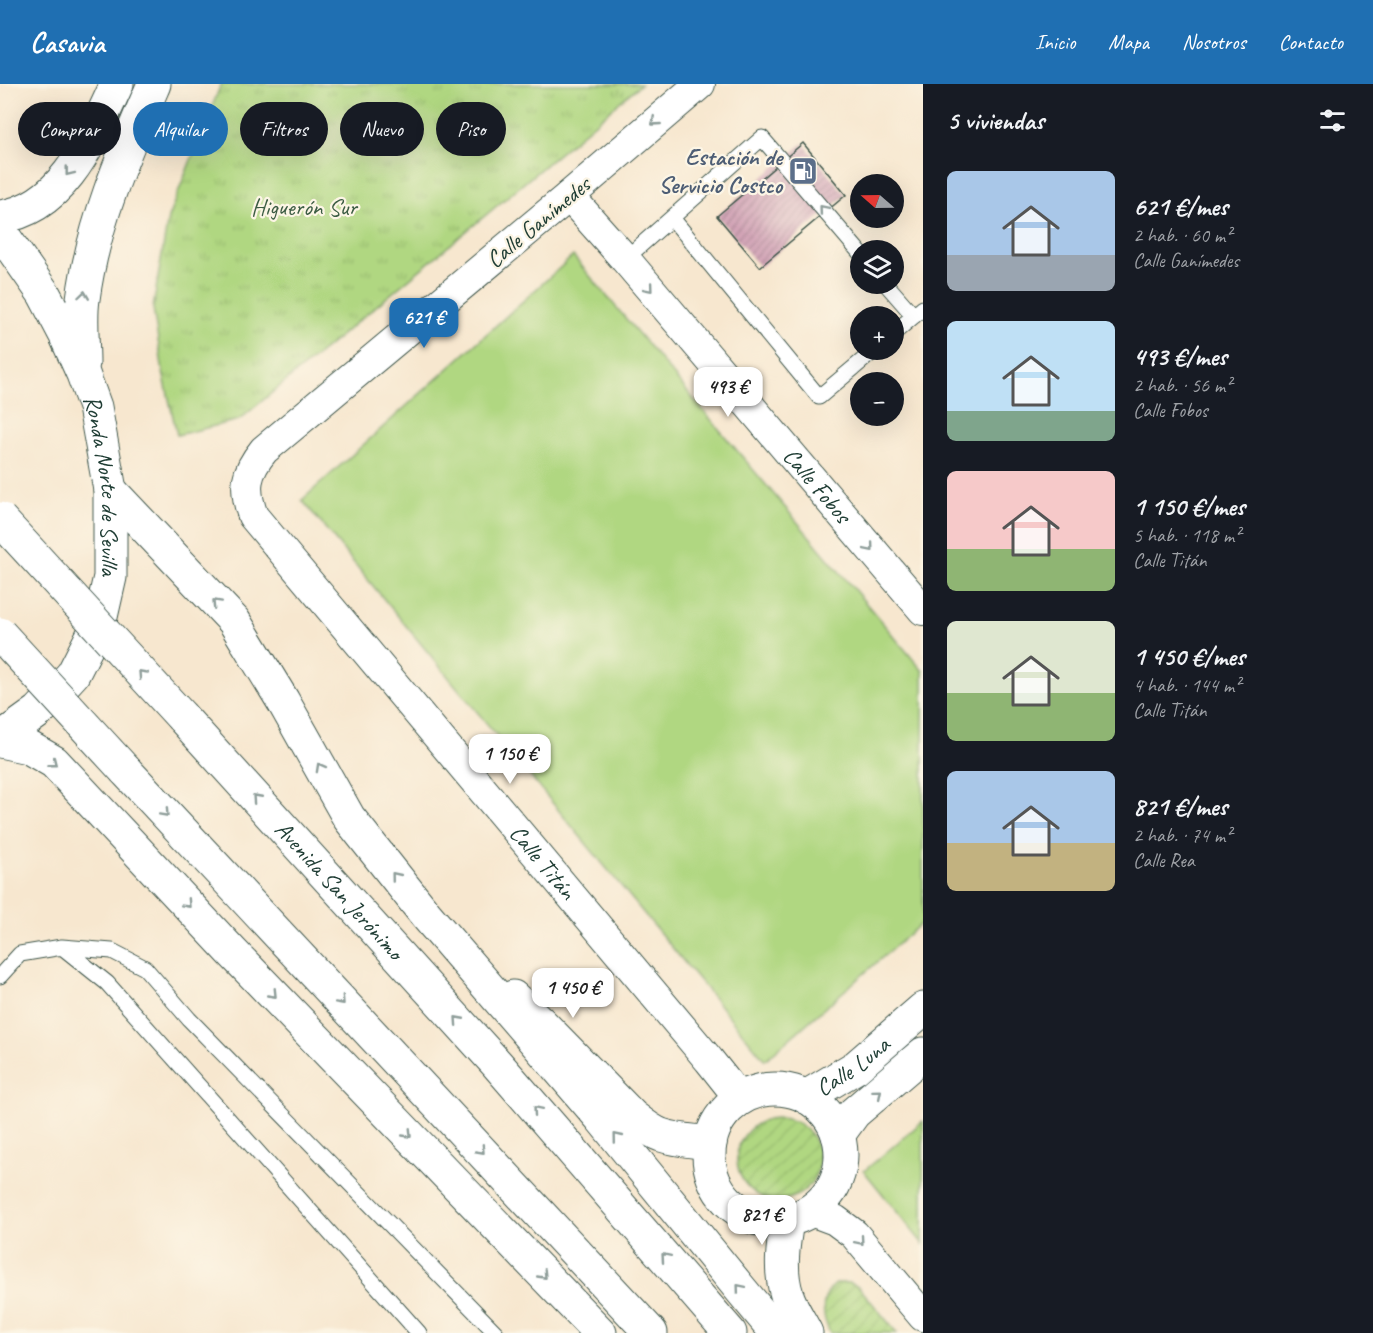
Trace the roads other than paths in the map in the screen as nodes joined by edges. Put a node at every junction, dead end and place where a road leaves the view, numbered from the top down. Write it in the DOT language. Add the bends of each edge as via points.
graph roads {
  1 [pos="117,84"];
  2 [pos="154,84"];
  3 [pos="700,84"];
  4 [pos="569,196"];
  5 [pos="0,218"];
  6 [pos="672,218"];
  7 [pos="0,231"];
  8 [pos="850,241"];
  9 [pos="625,259"];
  10 [pos="897,294"];
  11 [pos="918,312"];
  12 [pos="904,324"];
  13 [pos="863,360"];
  14 [pos="83,374"];
  15 [pos="247,481"];
  16 [pos="111,490"];
  17 [pos="0,519"];
  18 [pos="923,610"];
  19 [pos="0,634"];
  20 [pos="0,736"];
  21 [pos="0,741"];
  22 [pos="426,915"];
  23 [pos="62,947"];
  24 [pos="0,976"];
  25 [pos="923,1009"];
  26 [pos="923,1054"];
  27 [pos="806,1097"];
  28 [pos="740,1099"];
  29 [pos="838,1135"];
  30 [pos="710,1143"];
  31 [pos="799,1216"];
  32 [pos="923,1316"];
  33 [pos="419,1333"];
  34 [pos="496,1333"];
  35 [pos="600,1333"];
  36 [pos="651,1333"];
  37 [pos="730,1333"];
  38 [pos="777,1333"];
  39 [pos="806,1333"];
  1 -- 5 [label="main road, one-way" via="74,168 56,189 30,209"];
  14 -- 2 [label="main road, Ronda Norte de Sevilla, one-way" via="82,301 89,263 111,188"];
  3 -- 4 [label="street, Calle Ganímedes, one-way"];
  4 -- 9 [label="street, Calle Fobos"];
  4 -- 15 [label="street, Calle Ganímedes" via="264,450"];
  8 -- 6 [label="lane, one-way" via="762,138"];
  6 -- 9 [label="lane"];
  6 -- 13 [label="lane" via="819,397"];
  7 -- 14 [label="main road, Ronda Norte de Sevilla" via="44,294"];
  9 -- 18 [label="street, Calle Fobos, one-way"];
  10 -- 11 [label="lane"];
  11 -- 12 [label="lane"];
  14 -- 16 [label="main road, Ronda Norte de Sevilla"];
  15 -- 28 [label="street, Calle Titán" via="247,500 253,516"];
  16 -- 20 [label="main road, Ronda Norte de Sevilla" via="110,577 100,621 73,674 39,711"];
  22 -- 16 [label="main road, one-way" via="349,818 234,621"];
  37 -- 17 [label="main road, Avenida San Jerónimo, one-way, bridge" via="497,1064"];
  19 -- 36 [label="main road, one-way, bridge"];
  21 -- 35 [label="main road, one-way" via="28,747 54,762"];
  22 -- 30 [label="main road" via="644,1126 688,1141"];
  38 -- 22 [label="main road, one-way" via="601,1118"];
  23 -- 24 [label="lane" via="20,954"];
  23 -- 33 [label="lane" via="106,982"];
  23 -- 34 [label="lane" via="112,951 145,968 189,1019"];
  25 -- 27 [label="main road, Calle Luna" via="856,1067"];
  29 -- 26 [label="main road, Calle Luna, one-way" via="854,1113"];
  27 -- 28 [label="main road" via="773,1089"];
  27 -- 29 [label="main road" via="826,1113"];
  28 -- 30 [label="main road" via="720,1118"];
  29 -- 31 [label="main road" via="839,1172 828,1194"];
  30 -- 31 [label="main road" via="710,1169 728,1202 755,1218 774,1222"];
  31 -- 32 [label="street, one-way" via="835,1220 854,1234"];
  31 -- 39 [label="main road" via="782,1249 782,1272 787,1295"];
}
